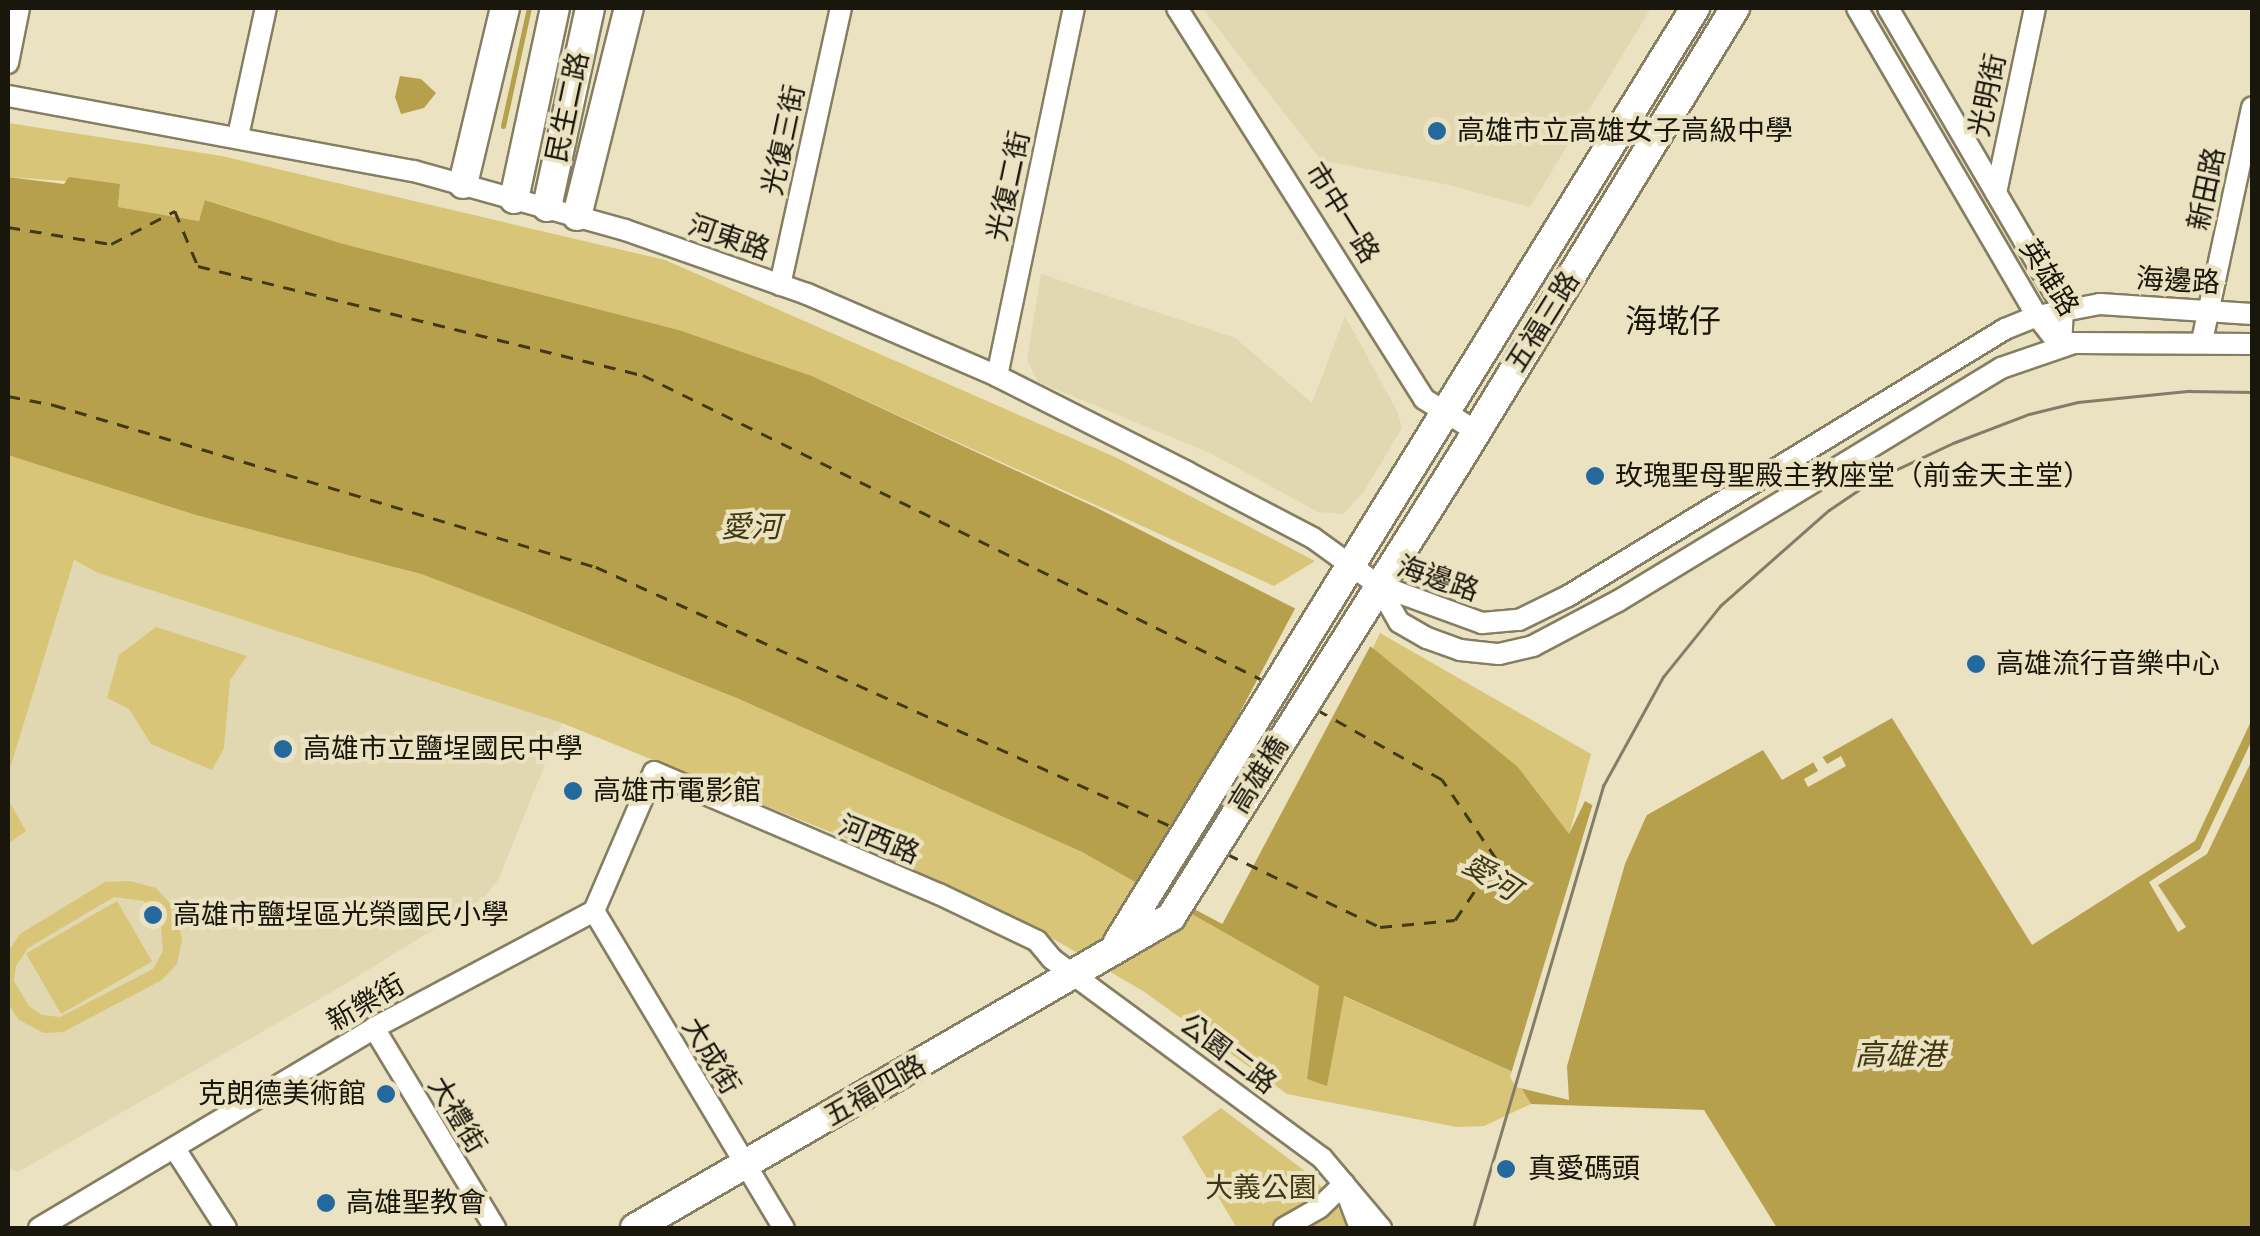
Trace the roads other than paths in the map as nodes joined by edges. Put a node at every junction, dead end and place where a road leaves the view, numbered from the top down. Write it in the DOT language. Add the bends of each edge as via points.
graph roads {
  1 [pos="19,8"];
  2 [pos="266,8"];
  3 [pos="505,8"];
  4 [pos="555,8"];
  5 [pos="590,8"];
  6 [pos="629,8"];
  7 [pos="841,8"];
  8 [pos="1074,8"];
  9 [pos="1176,8"];
  10 [pos="1695,8"];
  11 [pos="1735,8"];
  12 [pos="1857,8"];
  13 [pos="1888,8"];
  14 [pos="2035,8"];
  15 [pos="8,63"];
  16 [pos="8,96"];
  17 [pos="2252,107"];
  18 [pos="238,136"];
  19 [pos="2248,148"];
  20 [pos="463,184"];
  21 [pos="1996,194"];
  22 [pos="514,199"];
  23 [pos="546,208"];
  24 [pos="578,216"];
  25 [pos="780,285"];
  26 [pos="2063,308"];
  27 [pos="2209,310"];
  28 [pos="2252,314"];
  29 [pos="2037,316"];
  30 [pos="2202,341"];
  31 [pos="2252,344"];
  32 [pos="2060,347"];
  33 [pos="997,376"];
  34 [pos="1446,413"];
  35 [pos="1476,432"];
  36 [pos="1351,566"];
  37 [pos="1378,585"];
  38 [pos="1319,618"];
  39 [pos="1347,634"];
  40 [pos="1159,909"];
  41 [pos="594,910"];
  42 [pos="1073,974"];
  43 [pos="374,1028"];
  44 [pos="175,1149"];
  45 [pos="745,1166"];
  46 [pos="1344,1184"];
  47 [pos="39,1228"];
  48 [pos="226,1228"];
  49 [pos="495,1228"];
  50 [pos="635,1228"];
  51 [pos="784,1228"];
  52 [pos="1284,1228"];
  53 [pos="1360,1228"];
  54 [pos="1381,1228"];
  1 -- 15 [label="street"];
  2 -- 18 [label="street"];
  3 -- 20 [label="street"];
  4 -- 22 [label="street, 民生二路"];
  5 -- 23 [label="street, 民生二路"];
  6 -- 24 [label="street"];
  7 -- 25 [label="street, 光復三街"];
  8 -- 33 [label="street, 光復二街"];
  9 -- 34 [label="street, 市中一路" via="1424,400"];
  10 -- 34 [label="street, 五福三路"];
  11 -- 35 [label="street, 五福三路"];
  12 -- 29 [label="street, 英雄路"];
  13 -- 21 [label="street, 英雄路"];
  14 -- 21 [label="street, 光明街"];
  16 -- 18 [label="street, 河東路"];
  17 -- 19 [label="street, 新田路"];
  18 -- 20 [label="street, 河東路"];
  19 -- 27 [label="street, 新田路"];
  20 -- 22 [label="street, 河東路"];
  21 -- 26 [label="street, 英雄路"];
  22 -- 23 [label="street, 河東路"];
  23 -- 24 [label="street, 河東路"];
  24 -- 25 [label="street, 河東路"];
  25 -- 33 [label="street, 河東路"];
  26 -- 27 [label="street, 海邊路"];
  26 -- 29 [label="street, 海邊路"];
  26 -- 32 [label="street, 英雄路"];
  27 -- 28 [label="street, 海邊路"];
  27 -- 30 [label="street, 新田路"];
  29 -- 32 [label="street, 英雄路"];
  29 -- 37 [label="street, 海邊路" via="1519,620 1482,623"];
  30 -- 31 [label="street, 海邊路"];
  30 -- 32 [label="street, 海邊路" via="2106,340"];
  32 -- 37 [label="street, 海邊路" via="2001,368 1533,646 1500,654 1426,638 1399,622"];
  33 -- 36 [label="street, 河東路" via="1313,538"];
  34 -- 35 [label="street, 市中一路"];
  34 -- 36 [label="street, 五福三路"];
  35 -- 37 [label="street, 五福三路"];
  36 -- 37 [label="street, 河東路"];
  36 -- 38 [label="street, 五福三路"];
  37 -- 39 [label="street, 五福三路"];
  38 -- 40 [label="street, 高雄橋"];
  39 -- 40 [label="street, 高雄橋"];
  40 -- 42 [label="street, 五福四路" via="1114,950"];
  41 -- 42 [label="street, 河西路" via="654,772 1037,941"];
  41 -- 43 [label="street, 新樂街"];
  41 -- 45 [label="street, 大成街"];
  42 -- 45 [label="street, 五福四路"];
  42 -- 46 [label="street, 公園二路" via="1322,1158"];
  43 -- 44 [label="street, 新樂街"];
  43 -- 49 [label="street, 大禮街"];
  44 -- 47 [label="street, 新樂街"];
  44 -- 48 [label="street"];
  45 -- 50 [label="street, 五福四路"];
  45 -- 51 [label="street, 大成街"];
  46 -- 52 [label="street"];
  46 -- 53 [label="street, 公園二路"];
  46 -- 54 [label="street, 公園二路"];
}
